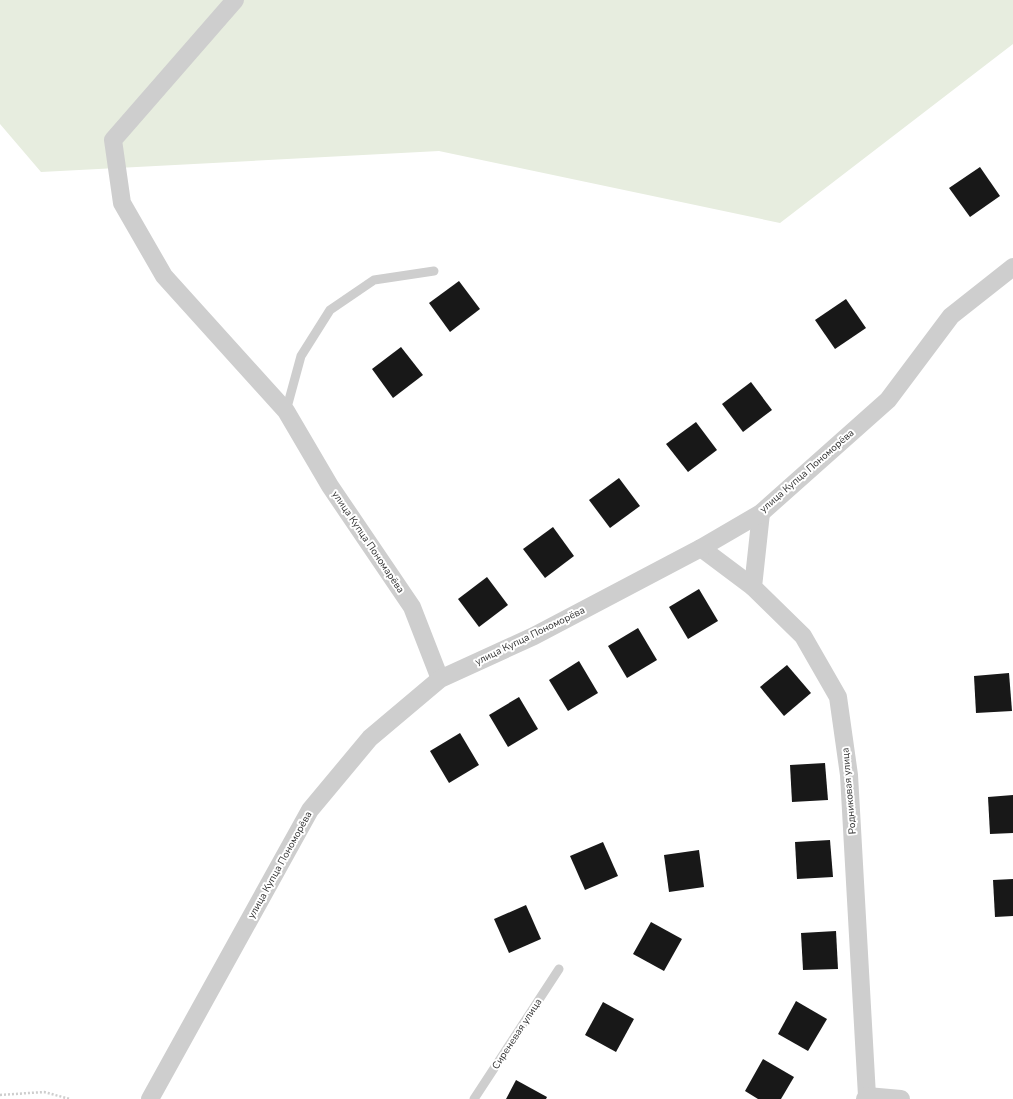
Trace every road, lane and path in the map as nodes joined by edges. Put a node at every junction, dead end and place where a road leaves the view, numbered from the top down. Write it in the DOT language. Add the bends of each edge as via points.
graph roads {
  1 [pos="235,0"];
  2 [pos="1013,267"];
  3 [pos="434,271"];
  4 [pos="286,411"];
  5 [pos="761,513"];
  6 [pos="701,548"];
  7 [pos="753,587"];
  8 [pos="440,679"];
  9 [pos="559,969"];
  10 [pos="0,1095"];
  11 [pos="866,1098"];
  12 [pos="70,1099"];
  13 [pos="150,1099"];
  14 [pos="474,1099"];
  15 [pos="901,1099"];
  1 -- 4 [label="street, улица Купца Пономарёва" via="113,140 122,203 164,276"];
  2 -- 5 [label="street, улица Купца Пономорёва" via="951,316 888,400"];
  3 -- 4 [label="lane" via="374,280 330,310 301,356"];
  4 -- 8 [label="street, улица Купца Пономарёва" via="330,486 412,607"];
  5 -- 6 [label="street, улица Купца Пономорёва"];
  5 -- 7 [label="street"];
  6 -- 7 [label="street, Родниковая улица"];
  6 -- 8 [label="street, улица Купца Пономорёва" via="534,636"];
  7 -- 11 [label="street, Родниковая улица" via="803,636 838,697 849,775"];
  8 -- 13 [label="street, улица Купца Пономорёва" via="370,738 310,810"];
  9 -- 14 [label="lane, Сиреневая улица"];
  10 -- 12 [label="path" via="44,1092"];
  11 -- 15 [label="street"];
}
